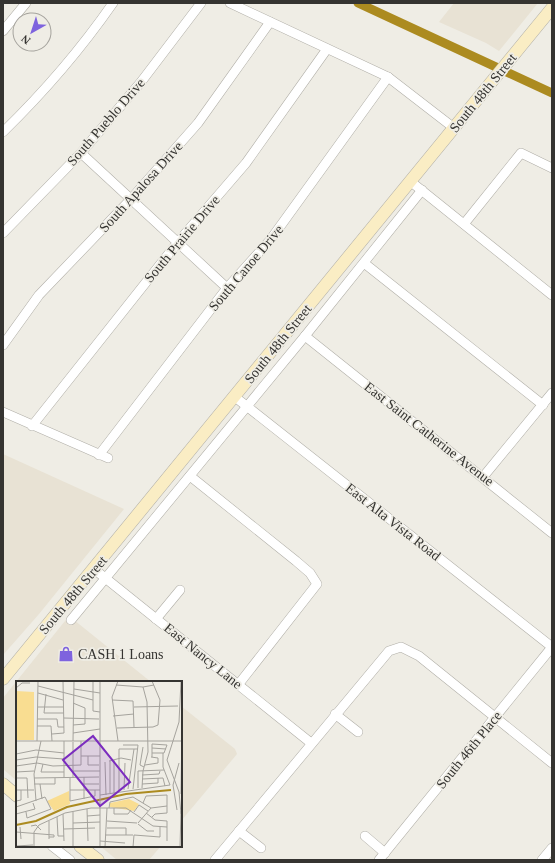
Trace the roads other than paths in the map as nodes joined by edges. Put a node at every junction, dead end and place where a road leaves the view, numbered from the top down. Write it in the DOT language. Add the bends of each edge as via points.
graph roads {
  1 [pos="26,3"];
  2 [pos="113,3"];
  3 [pos="201,3"];
  4 [pos="230,3"];
  5 [pos="552,8"];
  6 [pos="270,22"];
  7 [pos="3,32"];
  8 [pos="327,49"];
  9 [pos="388,77"];
  10 [pos="454,128"];
  11 [pos="3,132"];
  12 [pos="81,153"];
  13 [pos="552,168"];
  14 [pos="410,181"];
  15 [pos="422,190"];
  16 [pos="131,199"];
  17 [pos="464,224"];
  18 [pos="3,233"];
  19 [pos="178,242"];
  20 [pos="364,263"];
  21 [pos="227,288"];
  22 [pos="552,295"];
  23 [pos="305,336"];
  24 [pos="3,344"];
  25 [pos="552,393"];
  26 [pos="235,397"];
  27 [pos="542,405"];
  28 [pos="246,406"];
  29 [pos="3,412"];
  30 [pos="32,426"];
  31 [pos="99,454"];
  32 [pos="108,458"];
  33 [pos="190,476"];
  34 [pos="483,478"];
  35 [pos="552,532"];
  36 [pos="94,569"];
  37 [pos="106,578"];
  38 [pos="180,590"];
  39 [pos="156,619"];
  40 [pos="71,620"];
  41 [pos="552,647"];
  42 [pos="3,679"];
  43 [pos="238,685"];
  44 [pos="335,714"];
  45 [pos="495,717"];
  46 [pos="358,732"];
  47 [pos="312,743"];
  48 [pos="552,763"];
  49 [pos="3,784"];
  50 [pos="16,795"];
  51 [pos="239,831"];
  52 [pos="365,836"];
  53 [pos="53,847"];
  54 [pos="81,847"];
  55 [pos="261,848"];
  56 [pos="552,848"];
  57 [pos="382,856"];
  58 [pos="70,860"];
  59 [pos="98,860"];
  60 [pos="216,860"];
  61 [pos="542,860"];
  1 -- 7 [label="street"];
  2 -- 11 [label="street" via="89,36 28,108"];
  3 -- 12 [label="street, South Pueblo Drive" via="141,82"];
  4 -- 6 [label="street"];
  5 -- 10 [label="main road, South 48th Street"];
  6 -- 8 [label="street"];
  6 -- 16 [label="street, South Apalosa Drive" via="198,123"];
  8 -- 9 [label="street"];
  8 -- 19 [label="street, South Prairie Drive" via="246,163"];
  9 -- 10 [label="street"];
  9 -- 21 [label="street, South Canoe Drive" via="272,240"];
  10 -- 14 [label="main road, South 48th Street"];
  12 -- 16 [label="street"];
  12 -- 18 [label="street, South Pueblo Drive"];
  13 -- 17 [label="street" via="521,153"];
  14 -- 15 [label="street"];
  14 -- 26 [label="main road, South 48th Street"];
  15 -- 17 [label="street"];
  15 -- 20 [label="street, South 48th Street"];
  16 -- 19 [label="street"];
  16 -- 24 [label="street, South Apalosa Drive" via="39,295"];
  17 -- 22 [label="street"];
  19 -- 21 [label="street"];
  19 -- 30 [label="street, South Prairie Drive"];
  20 -- 23 [label="street, South 48th Street"];
  20 -- 27 [label="street"];
  21 -- 31 [label="street, South Canoe Drive"];
  23 -- 28 [label="street, South 48th Street"];
  23 -- 34 [label="street, East Saint Catherine Avenue"];
  25 -- 27 [label="street"];
  26 -- 28 [label="street, East Alta Vista Road"];
  26 -- 36 [label="main road, South 48th Street"];
  27 -- 34 [label="street"];
  28 -- 33 [label="street, South 48th Street"];
  28 -- 41 [label="street, East Alta Vista Road"];
  29 -- 30 [label="street"];
  30 -- 31 [label="street"];
  31 -- 32 [label="street"];
  33 -- 37 [label="street, South 48th Street"];
  33 -- 43 [label="street" via="296,561 317,584"];
  34 -- 35 [label="street, East Saint Catherine Avenue"];
  36 -- 37 [label="street, East Nancy Lane"];
  36 -- 42 [label="main road, South 48th Street"];
  37 -- 39 [label="street, East Nancy Lane"];
  37 -- 40 [label="street, South 48th Street"];
  38 -- 39 [label="street"];
  39 -- 43 [label="street, East Nancy Lane"];
  41 -- 45 [label="street, South 46th Place"];
  43 -- 47 [label="street, East Nancy Lane"];
  44 -- 45 [label="street" via="390,651 401,647 419,656"];
  44 -- 46 [label="street"];
  44 -- 47 [label="street"];
  45 -- 48 [label="street"];
  45 -- 57 [label="street, South 46th Place"];
  47 -- 51 [label="street"];
  49 -- 50 [label="main road"];
  51 -- 55 [label="street"];
  51 -- 60 [label="street"];
  52 -- 57 [label="street, South 46th Place"];
  53 -- 58 [label="street"];
  54 -- 59 [label="main road"];
  56 -- 61 [label="street"];
}
